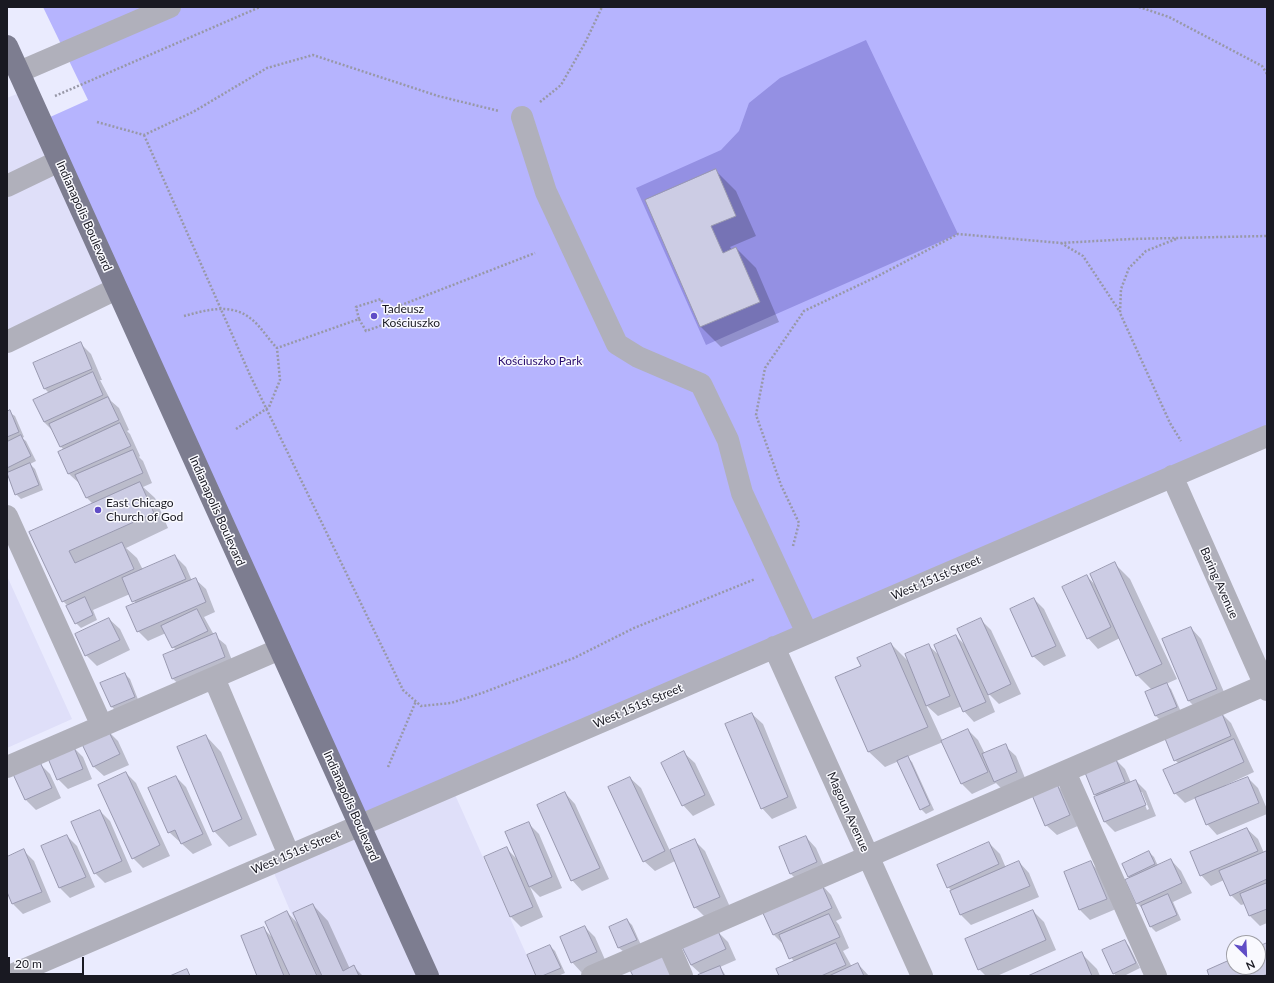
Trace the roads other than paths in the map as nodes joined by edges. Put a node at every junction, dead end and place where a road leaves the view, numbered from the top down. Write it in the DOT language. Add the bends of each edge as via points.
graph roads {
  1 [pos="170,7"];
  2 [pos="7,46"];
  3 [pos="19,72"];
  4 [pos="522,117"];
  5 [pos="59,161"];
  6 [pos="7,186"];
  7 [pos="116,289"];
  8 [pos="7,342"];
  9 [pos="1267,436"];
  10 [pos="1172,476"];
  11 [pos="7,516"];
  12 [pos="807,633"];
  13 [pos="774,647"];
  14 [pos="280,649"];
  15 [pos="214,678"];
  16 [pos="1266,686"];
  17 [pos="102,726"];
  18 [pos="7,767"];
  19 [pos="1065,772"];
  20 [pos="360,825"];
  21 [pos="289,855"];
  22 [pos="869,857"];
  23 [pos="668,944"];
  24 [pos="9,976"];
  25 [pos="428,976"];
  26 [pos="592,976"];
  27 [pos="682,976"];
  28 [pos="922,976"];
  29 [pos="1156,976"];
  1 -- 3 [label="street"];
  2 -- 3 [label="main road, Indianapolis Boulevard"];
  3 -- 5 [label="main road, Indianapolis Boulevard"];
  4 -- 12 [label="street" via="546,192 617,344 638,357 702,384 728,440 742,493"];
  5 -- 6 [label="street"];
  5 -- 7 [label="main road, Indianapolis Boulevard"];
  7 -- 8 [label="street"];
  7 -- 14 [label="main road, Indianapolis Boulevard"];
  9 -- 10 [label="street, West 151st Street"];
  10 -- 12 [label="street, West 151st Street"];
  10 -- 16 [label="street, Baring Avenue"];
  11 -- 17 [label="street"];
  12 -- 13 [label="street, West 151st Street"];
  13 -- 20 [label="street, West 151st Street"];
  13 -- 22 [label="street, Magoun Avenue"];
  14 -- 15 [label="street"];
  14 -- 20 [label="main road, Indianapolis Boulevard"];
  15 -- 17 [label="street"];
  15 -- 21 [label="street"];
  16 -- 19 [label="street"];
  17 -- 18 [label="street"];
  19 -- 22 [label="street"];
  19 -- 29 [label="street"];
  20 -- 21 [label="street, West 151st Street"];
  20 -- 25 [label="main road, Indianapolis Boulevard"];
  21 -- 24 [label="street, West 151st Street"];
  22 -- 23 [label="street"];
  22 -- 28 [label="street, Magoun Avenue"];
  23 -- 26 [label="street"];
  23 -- 27 [label="street"];
}
